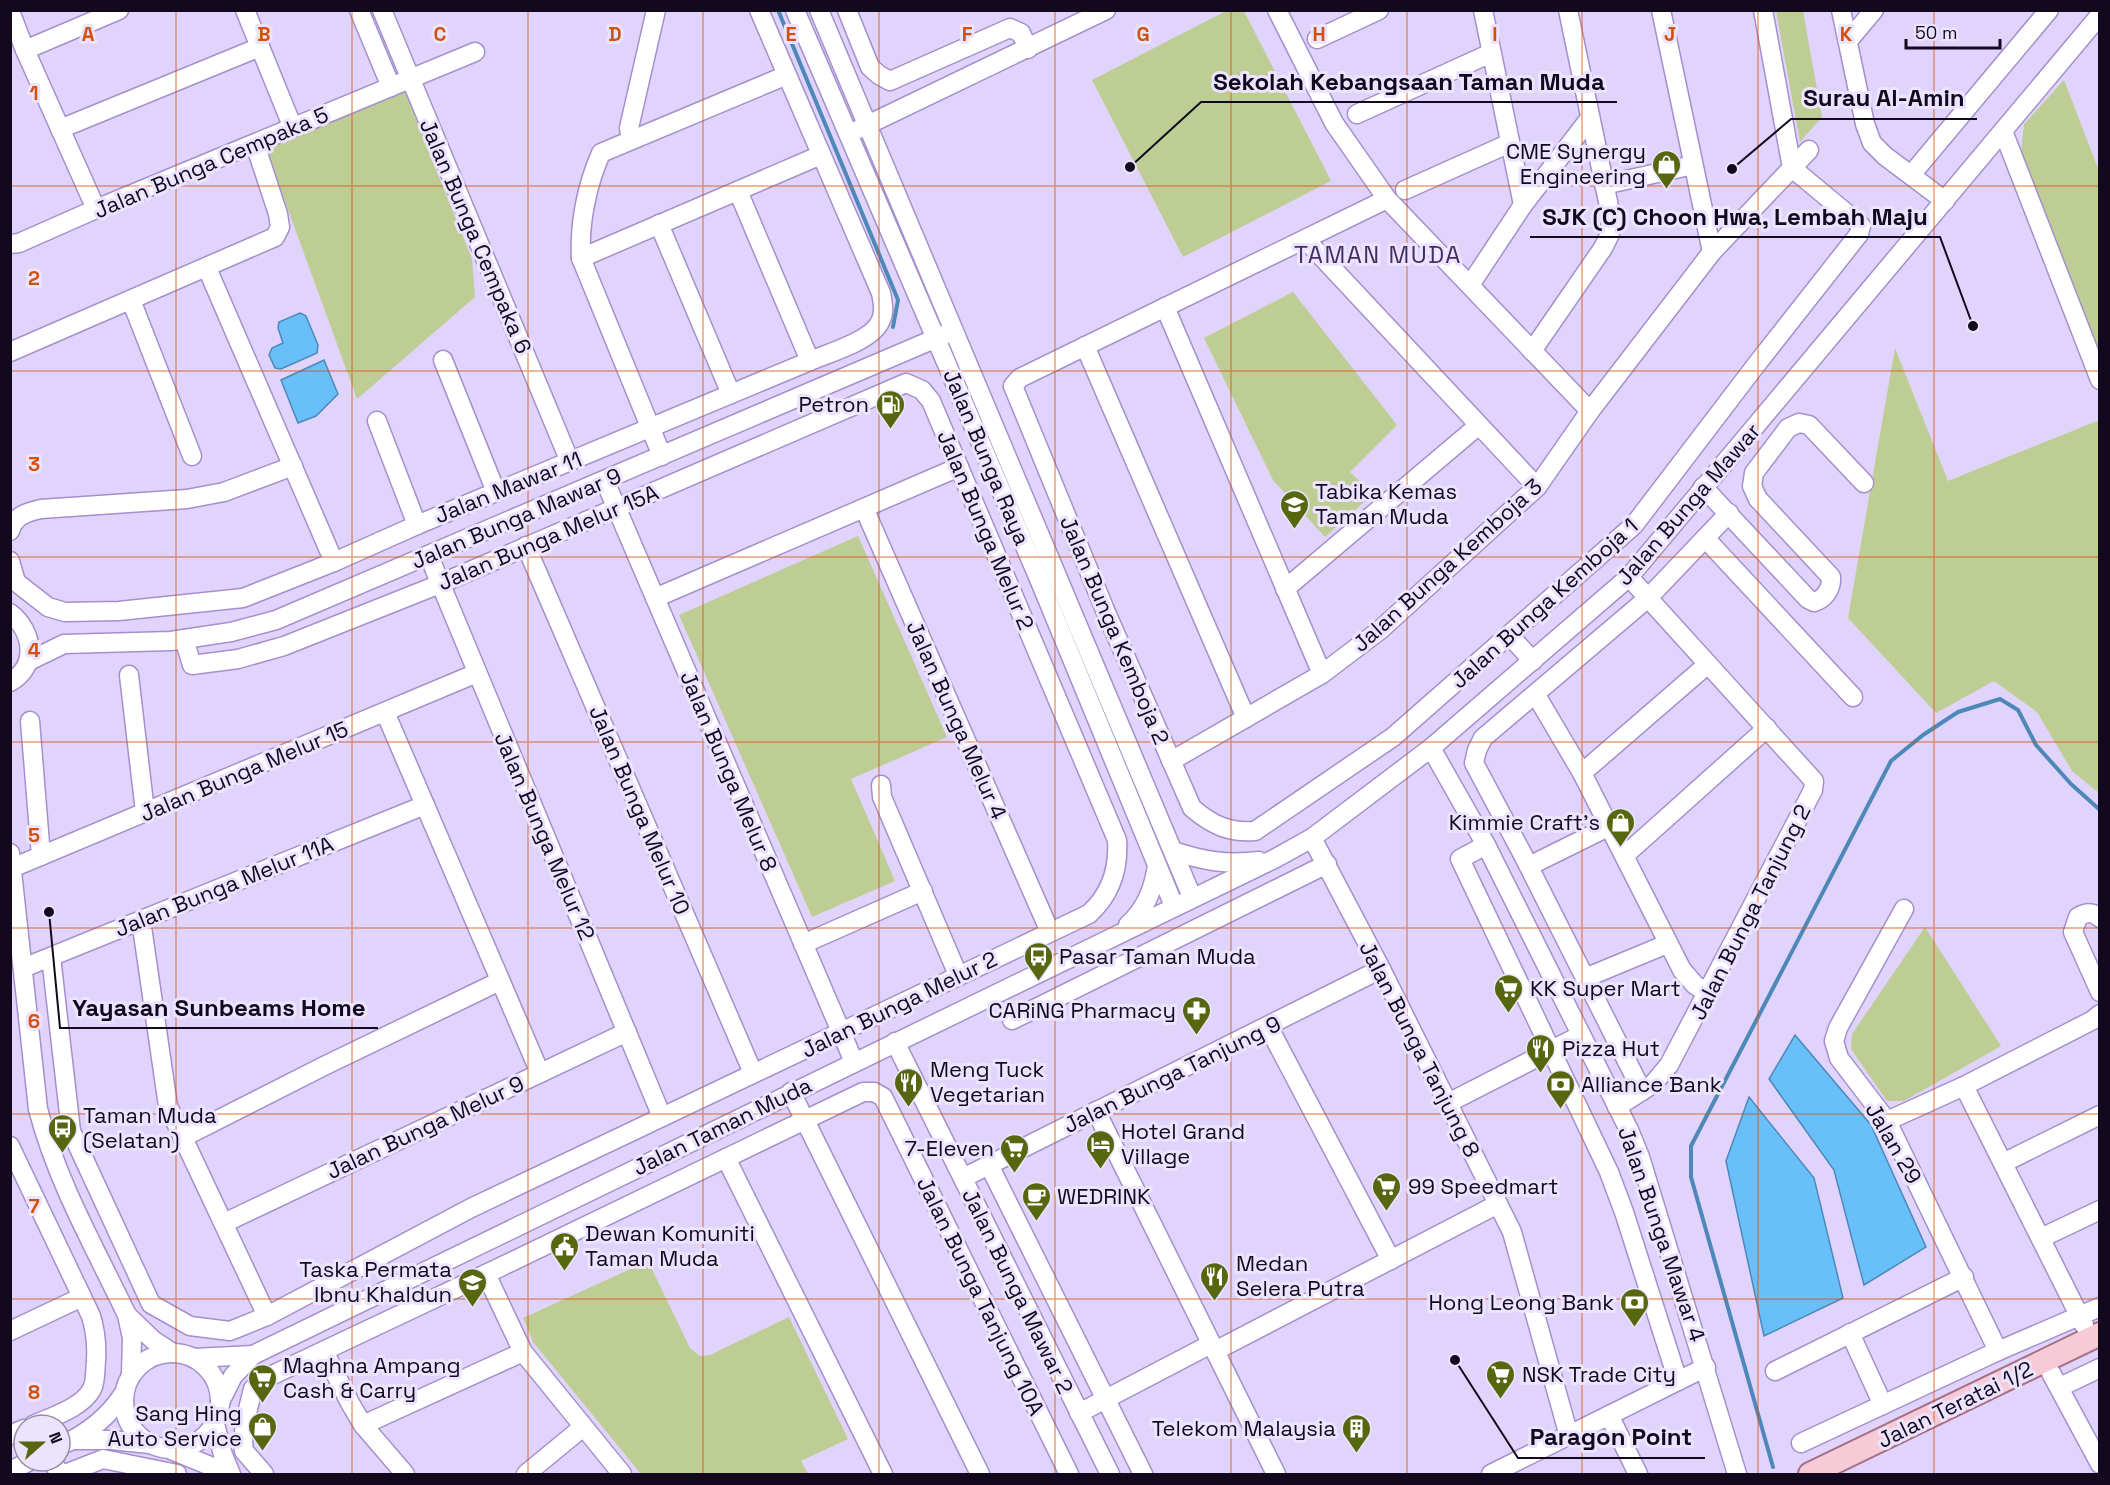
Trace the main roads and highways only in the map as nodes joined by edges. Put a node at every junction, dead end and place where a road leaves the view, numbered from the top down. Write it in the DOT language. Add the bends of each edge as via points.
graph roads {
  1 [pos="2096,1340"];
  2 [pos="1810,1474"];
  3 [pos="1844,1474"];
  1 -- 2 [label="main road, Jalan Teratai 1/2"];
  1 -- 3 [label="main road, Jalan Teratai 1/2" via="2055,1380"];
}
